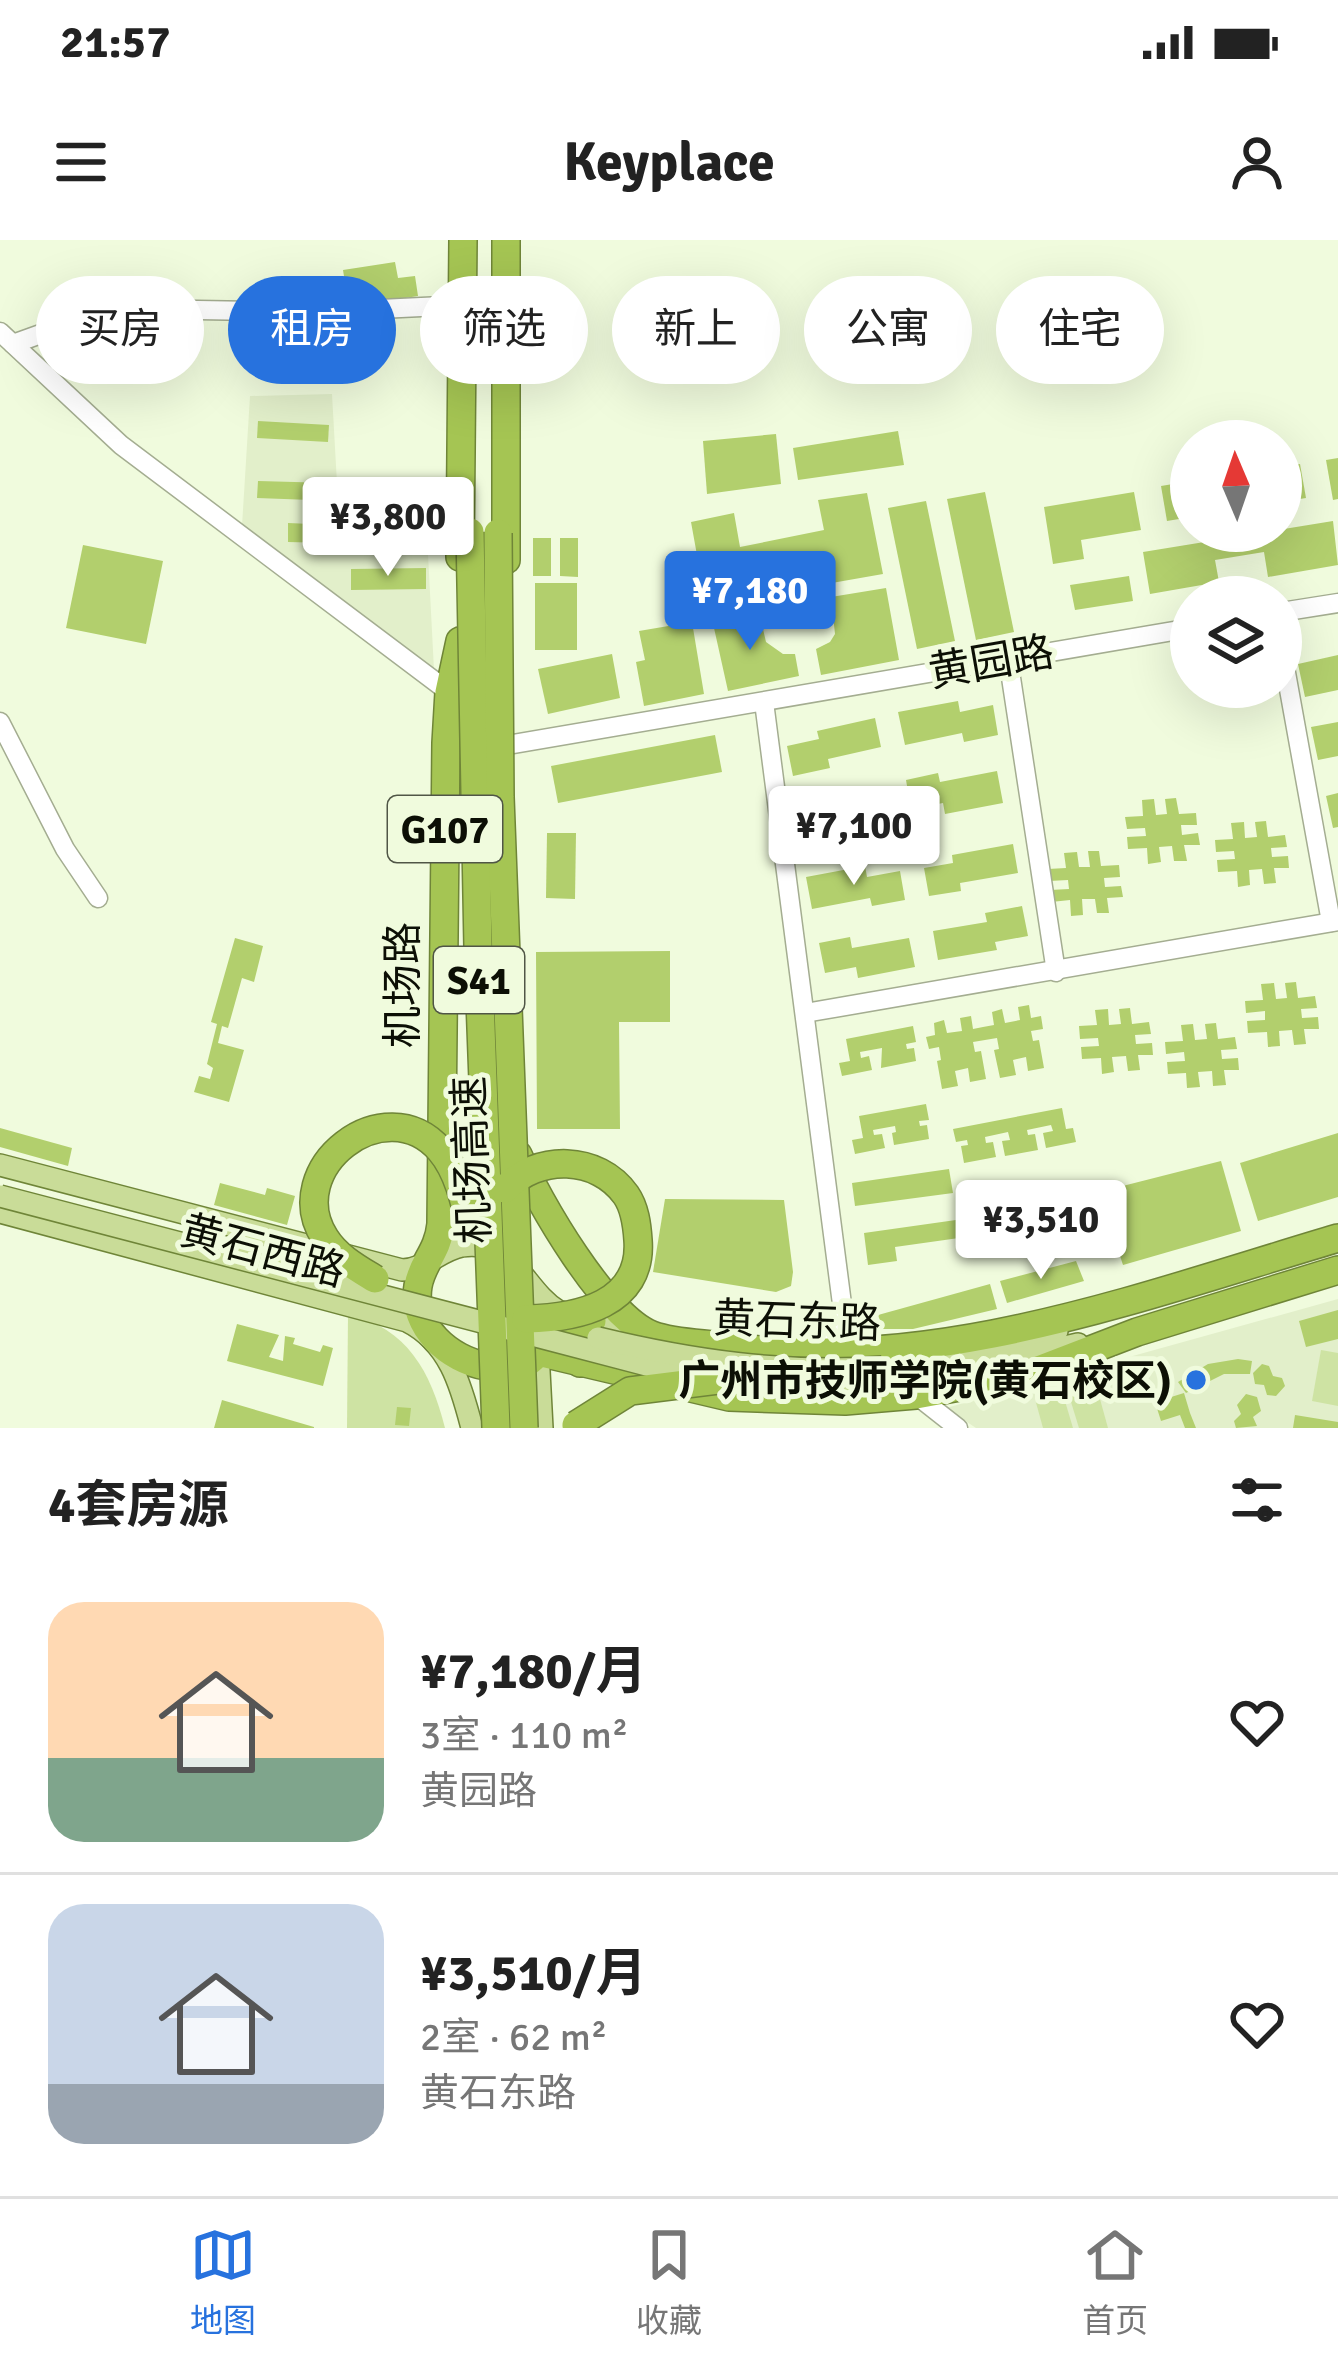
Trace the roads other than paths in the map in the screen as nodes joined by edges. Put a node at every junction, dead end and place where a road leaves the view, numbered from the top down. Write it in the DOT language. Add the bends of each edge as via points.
graph roads {
  1 [pos="464,240"];
  2 [pos="473,240"];
  3 [pos="503,240"];
  4 [pos="463,276"];
  5 [pos="420,307"];
  6 [pos="11,342"];
  7 [pos="0,362"];
  8 [pos="462,384"];
  9 [pos="1338,603"];
  10 [pos="1302,609"];
  11 [pos="506,631"];
  12 [pos="1170,631"];
  13 [pos="460,641"];
  14 [pos="1008,658"];
  15 [pos="449,692"];
  16 [pos="764,701"];
  17 [pos="1293,708"];
  18 [pos="0,722"];
  19 [pos="508,745"];
  20 [pos="98,898"];
  21 [pos="478,909"];
  22 [pos="1334,922"];
  23 [pos="1056,972"];
  24 [pos="805,1013"];
  25 [pos="443,1143"];
  26 [pos="512,1143"];
  27 [pos="0,1165"];
  28 [pos="0,1181"];
  29 [pos="0,1196"];
  30 [pos="0,1212"];
  31 [pos="480,1225"];
  32 [pos="1338,1238"];
  33 [pos="343,1256"];
  34 [pos="434,1258"];
  35 [pos="514,1262"];
  36 [pos="1338,1270"];
  37 [pos="375,1279"];
  38 [pos="536,1290"];
  39 [pos="330,1298"];
  40 [pos="1130,1301"];
  41 [pos="592,1321"];
  42 [pos="1137,1332"];
  43 [pos="529,1335"];
  44 [pos="651,1335"];
  45 [pos="437,1341"];
  46 [pos="816,1353"];
  47 [pos="580,1363"];
  48 [pos="883,1374"];
  49 [pos="649,1380"];
  50 [pos="718,1380"];
  51 [pos="916,1395"];
  52 [pos="472,1428"];
  53 [pos="494,1428"];
  54 [pos="514,1428"];
  55 [pos="524,1428"];
  56 [pos="542,1428"];
  57 [pos="574,1428"];
  58 [pos="958,1428"];
  1 -- 4 [label="highway, 机场路 / G107"];
  2 -- 53 [label="highway, 机场高速 / S41, bridge" via="474,779"];
  3 -- 11 [label="highway, 机场路 / G107"];
  3 -- 55 [label="highway, 机场高速 / S41, bridge" via="500,797"];
  5 -- 6 [label="street" via="140,309"];
  6 -- 7 [label="street"];
  6 -- 15 [label="street" via="121,445"];
  8 -- 13 [label="highway, 机场路 / G107"];
  9 -- 10 [label="street"];
  11 -- 19 [label="highway, 机场路 / G107"];
  11 -- 21 [label="highway, 机场路" via="492,676"];
  12 -- 14 [label="street, 黄园路"];
  13 -- 15 [label="highway, 机场路 / G107"];
  13 -- 21 [label="highway, 机场路"];
  14 -- 16 [label="street, 黄园路"];
  14 -- 23 [label="street"];
  15 -- 25 [label="highway, 机场路 / G107"];
  16 -- 19 [label="street, 黄园路"];
  16 -- 24 [label="street"];
  17 -- 22 [label="street"];
  18 -- 20 [label="street"];
  19 -- 26 [label="highway, 机场路 / G107"];
  21 -- 31 [label="highway, 机场路, bridge"];
  22 -- 23 [label="street"];
  23 -- 24 [label="street"];
  24 -- 46 [label="street" via="842,1304"];
  25 -- 26 [label="highway" via="472,1160 492,1159"];
  25 -- 34 [label="highway, 机场路 / G107"];
  26 -- 35 [label="main road"];
  26 -- 44 [label="highway, G107" via="604,1297"];
  27 -- 33 [label="main road"];
  28 -- 37 [label="main road, 黄石西路"];
  29 -- 43 [label="main road, 黄石西路, bridge"];
  30 -- 39 [label="main road"];
  31 -- 37 [label="highway, bridge" via="433,1144 392,1129 352,1138 322,1167 316,1217 336,1251"];
  31 -- 43 [label="highway, bridge" via="518,1176 555,1163 603,1174 634,1210 635,1268 610,1301"];
  31 -- 53 [label="highway, 机场路, bridge"];
  31 -- 54 [label="highway, 机场路, bridge"];
  32 -- 40 [label="highway, 黄石东路"];
  33 -- 34 [label="main road" via="410,1270"];
  33 -- 39 [label="main road"];
  34 -- 35 [label="main road" via="474,1246"];
  34 -- 45 [label="highway, G107" via="417,1301"];
  35 -- 38 [label="main road"];
  36 -- 42 [label="highway, 黄石东路"];
  37 -- 43 [label="main road, 黄石西路, bridge"];
  38 -- 41 [label="main road" via="552,1308"];
  38 -- 43 [label="main road" via="546,1318"];
  39 -- 45 [label="main road" via="407,1321"];
  40 -- 46 [label="highway" via="940,1344"];
  40 -- 48 [label="main road, 黄石东路" via="1036,1339"];
  41 -- 44 [label="main road"];
  41 -- 47 [label="highway" via="572,1340"];
  42 -- 48 [label="main road, 黄石东路" via="975,1368"];
  42 -- 51 [label="highway" via="1025,1375"];
  43 -- 45 [label="highway" via="526,1365 489,1367"];
  43 -- 47 [label="highway"];
  43 -- 48 [label="main road, 黄石东路, bridge" via="716,1363"];
  43 -- 50 [label="main road, 黄石东路, bridge"];
  43 -- 56 [label="main road"];
  44 -- 46 [label="highway"];
  44 -- 49 [label="highway" via="638,1352"];
  45 -- 52 [label="main road"];
  47 -- 49 [label="highway"];
  48 -- 50 [label="main road, 黄石东路, bridge" via="801,1384"];
  49 -- 51 [label="highway" via="754,1400"];
  50 -- 57 [label="highway, bridge" via="630,1391"];
  51 -- 58 [label="street"];
}
